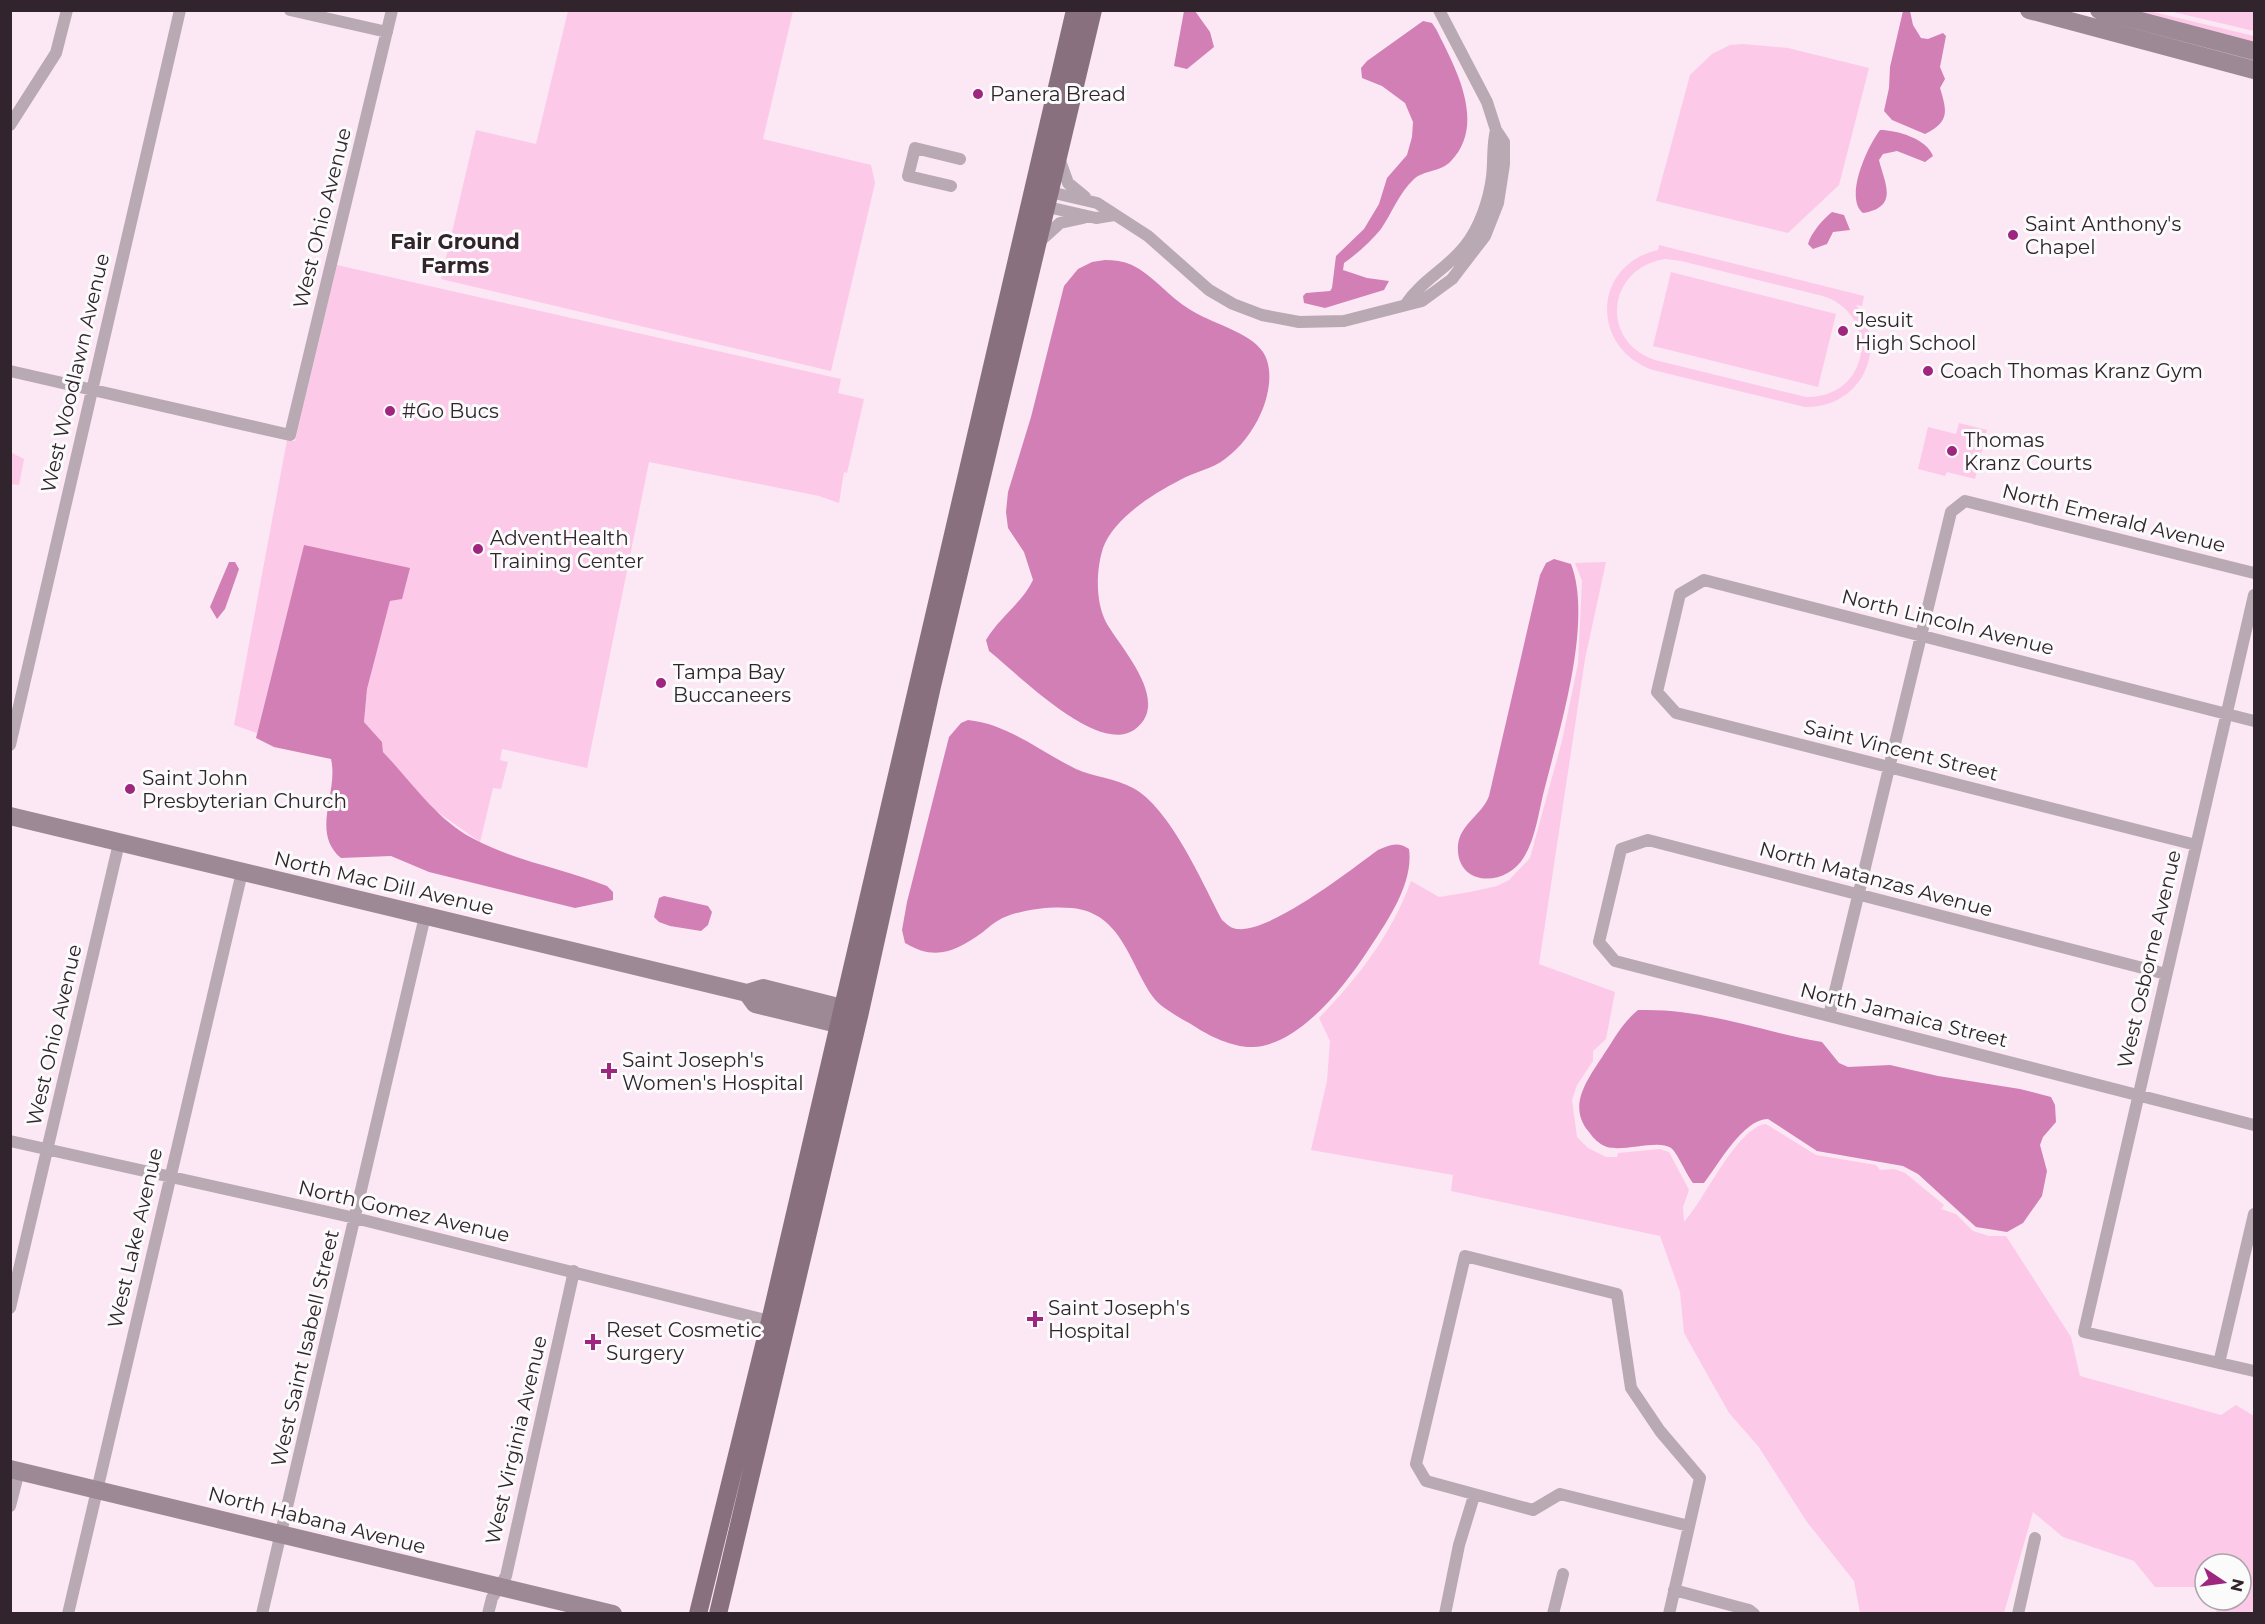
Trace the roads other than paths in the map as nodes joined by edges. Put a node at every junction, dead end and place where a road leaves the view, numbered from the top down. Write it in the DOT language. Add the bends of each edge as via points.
graph roads {
  1 [pos="67,10"];
  2 [pos="180,10"];
  3 [pos="290,10"];
  4 [pos="392,10"];
  5 [pos="1076,10"];
  6 [pos="1094,10"];
  7 [pos="1439,10"];
  8 [pos="2029,10"];
  9 [pos="2099,10"];
  10 [pos="387,32"];
  11 [pos="2254,51"];
  12 [pos="2254,70"];
  13 [pos="10,125"];
  14 [pos="1059,156"];
  15 [pos="960,159"];
  16 [pos="1036,176"];
  17 [pos="951,186"];
  18 [pos="1049,199"];
  19 [pos="1094,202"];
  20 [pos="1029,204"];
  21 [pos="1114,215"];
  22 [pos="1091,217"];
  23 [pos="1038,243"];
  24 [pos="10,371"];
  25 [pos="91,390"];
  26 [pos="2254,573"];
  27 [pos="2254,595"];
  28 [pos="1920,636"];
  29 [pos="1671,640"];
  30 [pos="2227,714"];
  31 [pos="2254,721"];
  32 [pos="10,745"];
  33 [pos="1889,766"];
  34 [pos="10,816"];
  35 [pos="119,843"];
  36 [pos="2196,845"];
  37 [pos="242,872"];
  38 [pos="1610,894"];
  39 [pos="1859,895"];
  40 [pos="425,916"];
  41 [pos="2166,974"];
  42 [pos="1829,1016"];
  43 [pos="849,1018"];
  44 [pos="2137,1094"];
  45 [pos="2254,1125"];
  46 [pos="10,1141"];
  47 [pos="47,1150"];
  48 [pos="170,1176"];
  49 [pos="2254,1214"];
  50 [pos="356,1218"];
  51 [pos="574,1272"];
  52 [pos="10,1308"];
  53 [pos="778,1323"];
  54 [pos="2219,1363"];
  55 [pos="2254,1371"];
  56 [pos="15,1470"];
  57 [pos="95,1490"];
  58 [pos="1474,1496"];
  59 [pos="10,1506"];
  60 [pos="1689,1526"];
  61 [pos="280,1535"];
  62 [pos="2035,1538"];
  63 [pos="1563,1574"];
  64 [pos="499,1587"];
  65 [pos="1674,1590"];
  66 [pos="69,1614"];
  67 [pos="261,1614"];
  68 [pos="488,1614"];
  69 [pos="613,1614"];
  70 [pos="698,1614"];
  71 [pos="718,1614"];
  72 [pos="1445,1614"];
  73 [pos="1553,1614"];
  74 [pos="1669,1614"];
  75 [pos="1754,1614"];
  76 [pos="2018,1614"];
  1 -- 13 [label="street" via="57,53"];
  2 -- 25 [label="street, West Woodlawn Avenue"];
  3 -- 10 [label="street"];
  4 -- 10 [label="street, West Ohio Avenue"];
  5 -- 16 [label="main road"];
  6 -- 14 [label="main road"];
  7 -- 21 [label="street" via="1504,142 1504,171 1498,203 1485,236 1461,270 1422,301 1366,317 1326,322 1287,321 1262,315 1209,290 1148,236"];
  8 -- 12 [label="street"];
  9 -- 11 [label="street"];
  10 -- 25 [label="street, West Ohio Avenue" via="290,435"];
  14 -- 18 [label="main road"];
  14 -- 19 [label="street" via="1068,183"];
  15 -- 17 [label="street" via="915,148 908,176"];
  16 -- 18 [label="street"];
  16 -- 20 [label="main road"];
  18 -- 19 [label="street"];
  18 -- 20 [label="street"];
  18 -- 22 [label="street"];
  18 -- 23 [label="main road"];
  19 -- 21 [label="street"];
  20 -- 43 [label="main road"];
  21 -- 22 [label="street"];
  22 -- 23 [label="street" via="1060,223"];
  23 -- 43 [label="main road"];
  24 -- 25 [label="street"];
  25 -- 32 [label="street, West Woodlawn Avenue"];
  26 -- 28 [label="street, North Emerald Avenue" via="1965,501 1950,512"];
  27 -- 30 [label="street, West Osborne Avenue"];
  28 -- 29 [label="street, North Lincoln Avenue" via="1704,580 1680,594"];
  28 -- 30 [label="street, North Lincoln Avenue"];
  28 -- 33 [label="street"];
  29 -- 33 [label="street, Saint Vincent Street" via="1657,692 1676,713"];
  30 -- 31 [label="street, North Lincoln Avenue"];
  30 -- 36 [label="street, West Osborne Avenue"];
  33 -- 36 [label="street, Saint Vincent Street"];
  33 -- 39 [label="street"];
  34 -- 35 [label="street, North Mac Dill Avenue"];
  35 -- 37 [label="street, North Mac Dill Avenue"];
  35 -- 47 [label="street, West Ohio Avenue"];
  36 -- 41 [label="street, West Osborne Avenue"];
  37 -- 40 [label="street, North Mac Dill Avenue"];
  37 -- 48 [label="street, West Lake Avenue"];
  38 -- 39 [label="street, North Matanzas Avenue" via="1621,849 1648,840"];
  38 -- 42 [label="street, North Jamaica Street" via="1599,942 1615,961"];
  39 -- 41 [label="street, North Matanzas Avenue"];
  39 -- 42 [label="street"];
  40 -- 43 [label="street, North Mac Dill Avenue" via="747,993 763,988"];
  40 -- 50 [label="street, West Saint Isabell Street"];
  41 -- 44 [label="street, West Osborne Avenue"];
  42 -- 44 [label="street, North Jamaica Street"];
  43 -- 53 [label="main road"];
  44 -- 45 [label="street, North Jamaica Street"];
  44 -- 54 [label="street, West Osborne Avenue" via="2084,1332"];
  46 -- 47 [label="street, North Gomez Avenue"];
  47 -- 48 [label="street, North Gomez Avenue"];
  47 -- 52 [label="street, West Ohio Avenue"];
  48 -- 50 [label="street, North Gomez Avenue"];
  48 -- 57 [label="street, West Lake Avenue"];
  49 -- 54 [label="street"];
  50 -- 51 [label="street, North Gomez Avenue"];
  50 -- 61 [label="street, West Saint Isabell Street"];
  51 -- 53 [label="street, North Gomez Avenue"];
  51 -- 64 [label="street, West Virginia Avenue" via="506,1576"];
  53 -- 70 [label="main road"];
  53 -- 71 [label="main road"];
  54 -- 55 [label="street"];
  56 -- 57 [label="street, North Habana Avenue"];
  56 -- 59 [label="street"];
  57 -- 61 [label="street, North Habana Avenue"];
  57 -- 66 [label="street, West Lake Avenue"];
  58 -- 60 [label="street" via="1533,1510 1560,1494"];
  58 -- 60 [label="street" via="1426,1481 1416,1464 1465,1256 1617,1294 1631,1388 1660,1431 1700,1478"];
  58 -- 72 [label="street"];
  60 -- 65 [label="street"];
  61 -- 64 [label="street, North Habana Avenue"];
  61 -- 67 [label="street, West Saint Isabell Street"];
  62 -- 76 [label="street"];
  63 -- 73 [label="street"];
  64 -- 68 [label="street, West Virginia Avenue"];
  64 -- 69 [label="street, North Habana Avenue"];
  65 -- 74 [label="street"];
  65 -- 75 [label="street"];
}
